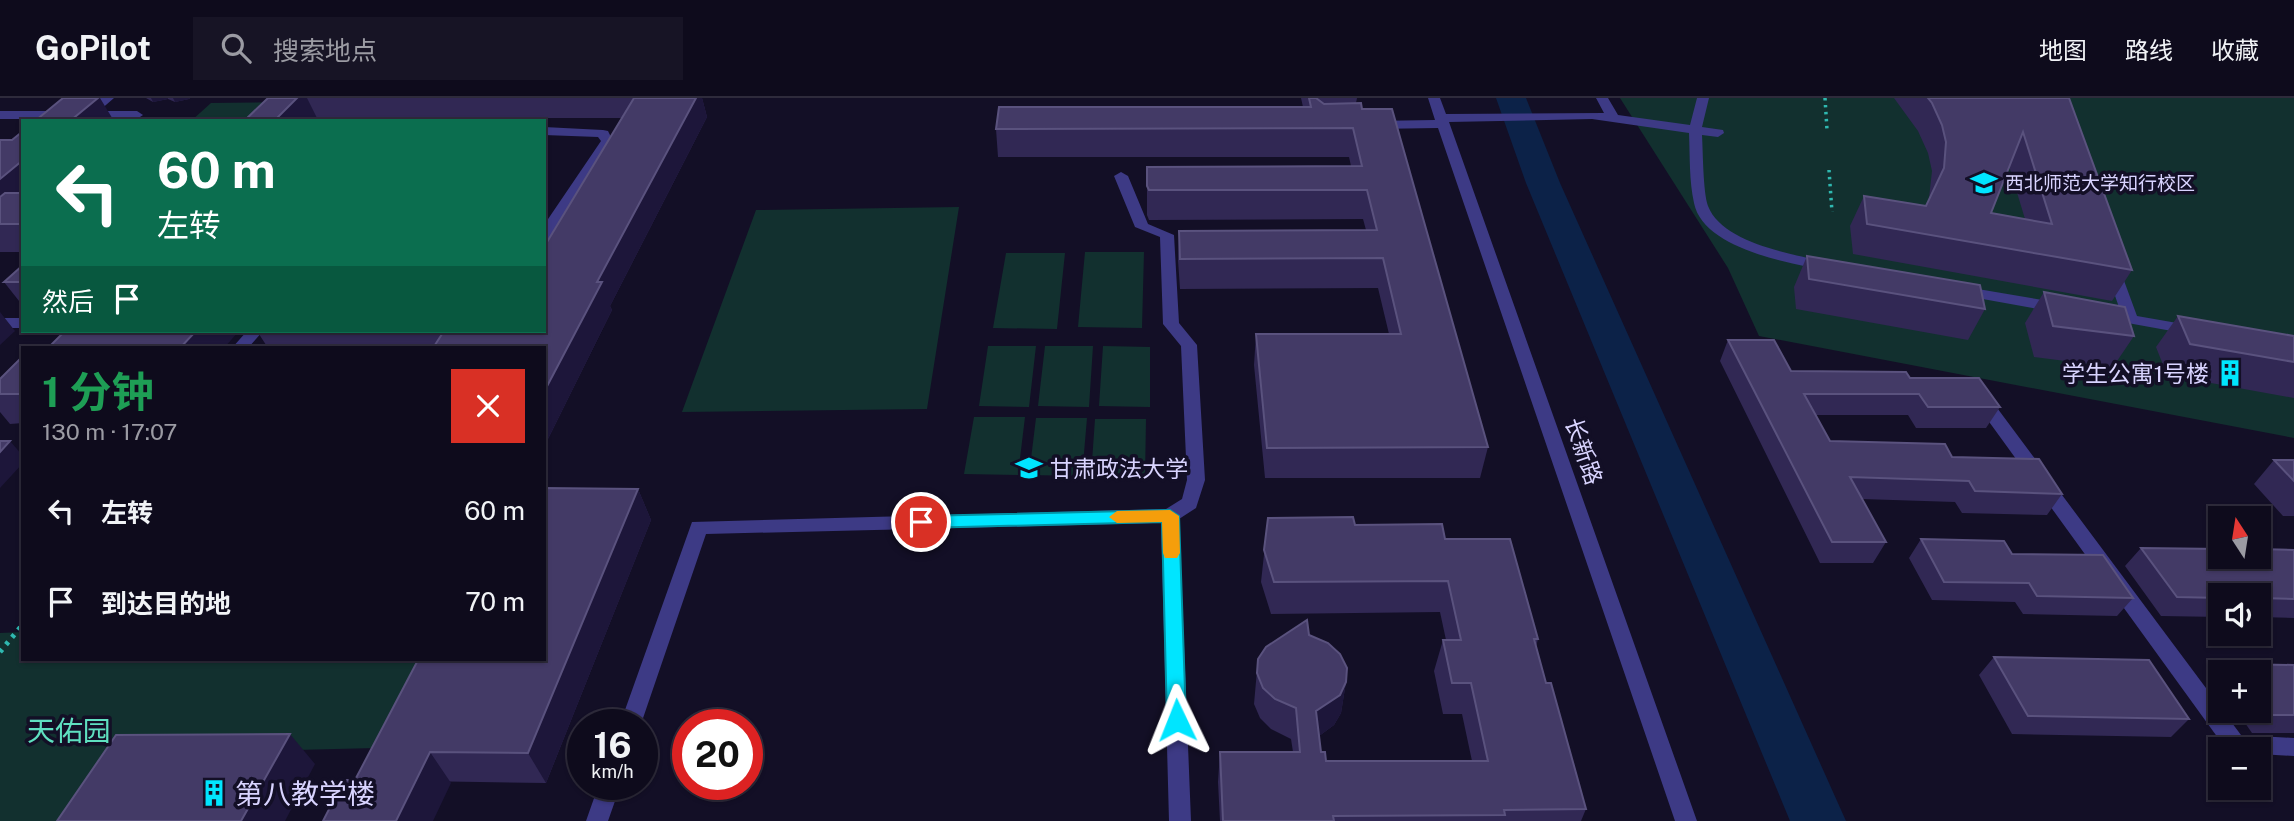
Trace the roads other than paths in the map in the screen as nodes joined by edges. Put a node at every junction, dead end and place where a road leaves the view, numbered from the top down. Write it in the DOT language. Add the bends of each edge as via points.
graph roads {
  1 [pos="108,98"];
  2 [pos="1434,98"];
  3 [pos="1602,98"];
  4 [pos="1703,98"];
  5 [pos="0,115"];
  6 [pos="87,115"];
  7 [pos="1613,118"];
  8 [pos="132,119"];
  9 [pos="1442,121"];
  10 [pos="1362,125"];
  11 [pos="1695,130"];
  12 [pos="546,131"];
  13 [pos="1718,133"];
  14 [pos="1121,176"];
  15 [pos="546,233"];
  16 [pos="2108,254"];
  17 [pos="1851,271"];
  18 [pos="1944,288"];
  19 [pos="2131,320"];
  20 [pos="0,323"];
  21 [pos="21,323"];
  22 [pos="2213,333"];
  23 [pos="1975,389"];
  24 [pos="1170,516"];
  25 [pos="635,709"];
  26 [pos="2294,747"];
  27 [pos="604,800"];
  28 [pos="597,821"];
  29 [pos="1180,821"];
  30 [pos="1686,821"];
  1 -- 6 [label="street"];
  2 -- 9 [label="street, 长新路"];
  3 -- 7 [label="street"];
  4 -- 11 [label="street"];
  5 -- 6 [label="street"];
  6 -- 8 [label="street" via="137,115"];
  7 -- 9 [label="street"];
  7 -- 11 [label="street"];
  9 -- 10 [label="street"];
  9 -- 30 [label="street, 长新路"];
  11 -- 13 [label="street"];
  11 -- 17 [label="street" via="1702,206 1714,224 1770,255"];
  12 -- 15 [label="street" via="594,132 607,141"];
  14 -- 24 [label="street" via="1142,227 1167,235 1171,324 1189,345 1196,480 1190,503"];
  16 -- 19 [label="street"];
  18 -- 19 [label="street"];
  19 -- 22 [label="street"];
  20 -- 21 [label="street"];
  23 -- 26 [label="street" via="2235,744"];
  24 -- 25 [label="street" via="699,527"];
  24 -- 29 [label="street"];
  27 -- 28 [label="street"];
}
